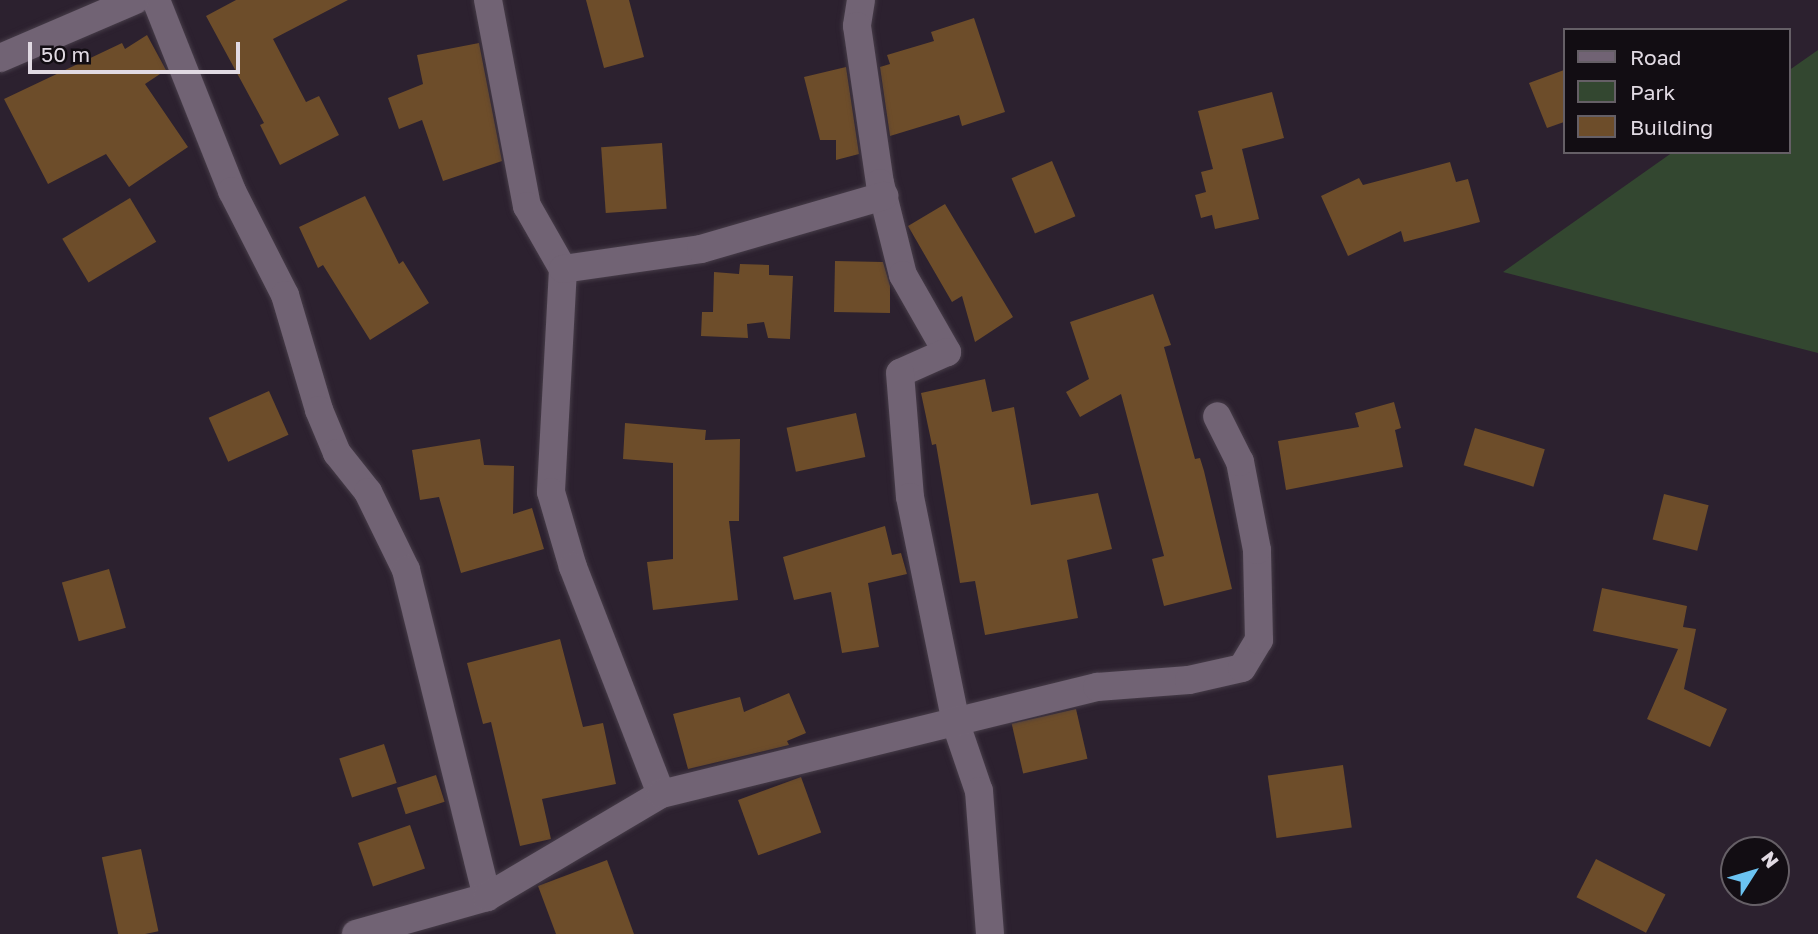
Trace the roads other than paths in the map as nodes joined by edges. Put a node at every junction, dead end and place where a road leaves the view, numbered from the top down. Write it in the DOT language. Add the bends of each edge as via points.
graph roads {
  1 [pos="135,0"];
  2 [pos="156,0"];
  3 [pos="488,0"];
  4 [pos="861,0"];
  5 [pos="0,58"];
  6 [pos="884,196"];
  7 [pos="563,269"];
  8 [pos="1217,416"];
  9 [pos="956,724"];
  10 [pos="661,794"];
  11 [pos="487,897"];
  12 [pos="356,934"];
  13 [pos="990,934"];
  1 -- 5 [label="street"];
  2 -- 11 [label="street" via="232,191 285,295 319,410 337,453 374,502 406,570"];
  3 -- 7 [label="street" via="527,206"];
  4 -- 6 [label="street" via="857,26"];
  6 -- 7 [label="street" via="701,249"];
  6 -- 9 [label="street" via="903,275 947,352 900,373 910,497"];
  7 -- 10 [label="street" via="551,492 591,615"];
  8 -- 9 [label="street" via="1240,462 1257,550 1259,640 1242,668 1189,680 1097,687"];
  9 -- 10 [label="street"];
  9 -- 13 [label="street" via="979,791"];
  10 -- 11 [label="street"];
  11 -- 12 [label="street"];
}
